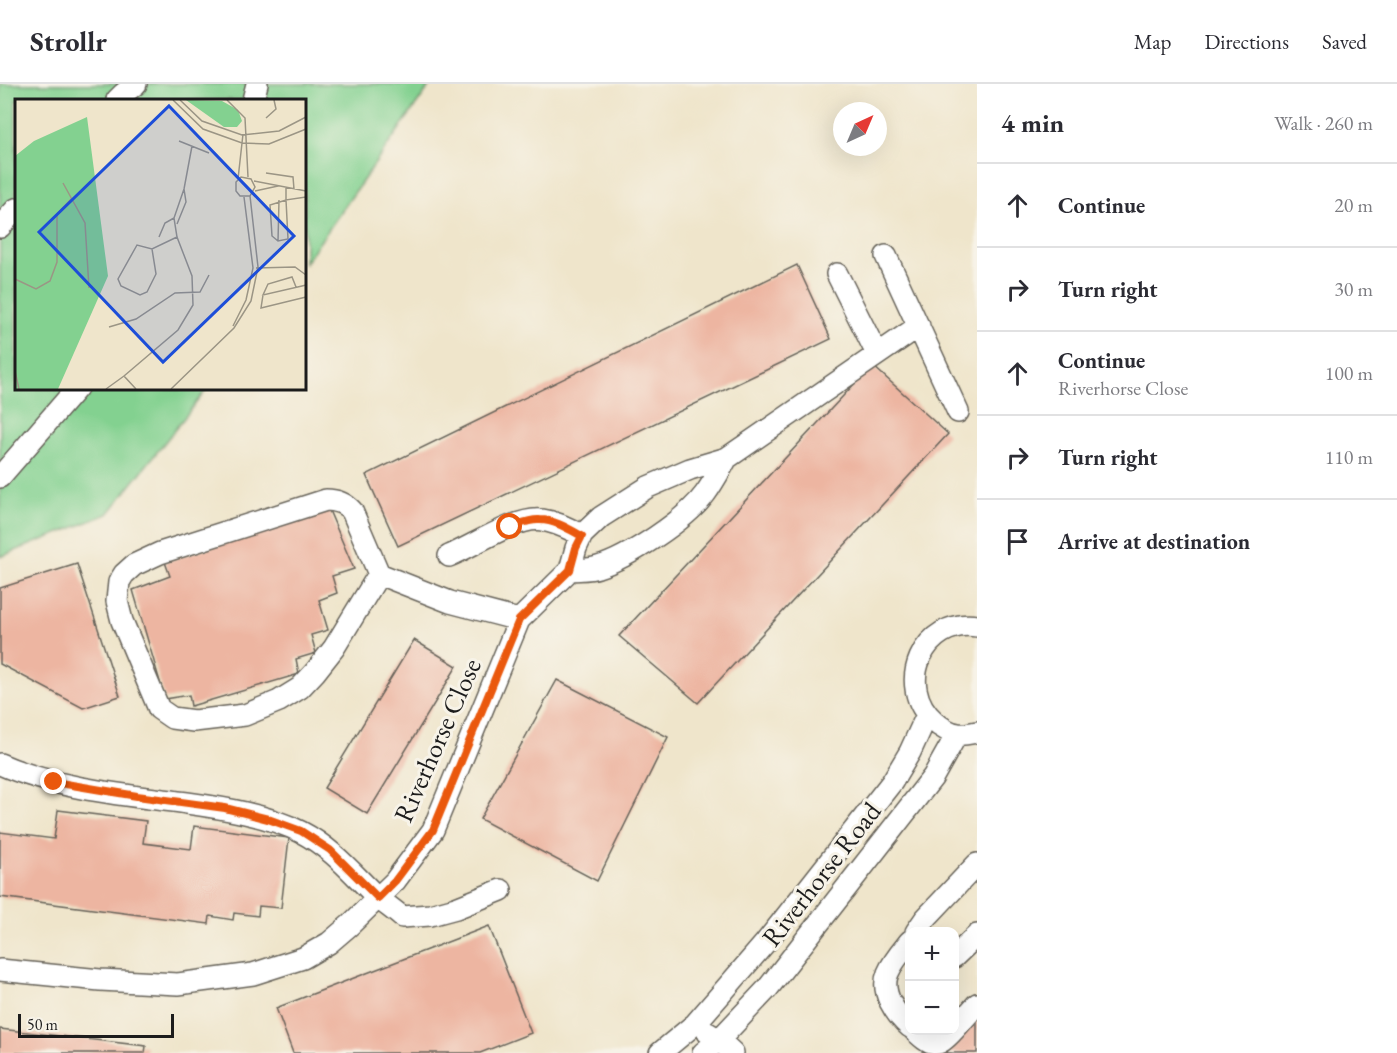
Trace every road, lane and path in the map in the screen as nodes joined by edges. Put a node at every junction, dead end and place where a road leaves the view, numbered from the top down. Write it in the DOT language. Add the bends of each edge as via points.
graph roads {
  1 [pos="136,84"];
  2 [pos="257,84"];
  3 [pos="118,99"];
  4 [pos="253,99"];
  5 [pos="15,210"];
  6 [pos="0,227"];
  7 [pos="886,256"];
  8 [pos="837,274"];
  9 [pos="919,326"];
  10 [pos="877,354"];
  11 [pos="76,390"];
  12 [pos="958,412"];
  13 [pos="727,458"];
  14 [pos="0,477"];
  15 [pos="582,536"];
  16 [pos="449,556"];
  17 [pos="570,570"];
  18 [pos="379,574"];
  19 [pos="519,620"];
  20 [pos="976,624"];
  21 [pos="927,715"];
  22 [pos="967,733"];
  23 [pos="0,764"];
  24 [pos="977,864"];
  25 [pos="501,890"];
  26 [pos="378,898"];
  27 [pos="920,927"];
  28 [pos="977,935"];
  29 [pos="905,947"];
  30 [pos="959,952"];
  31 [pos="0,970"];
  32 [pos="977,1004"];
  33 [pos="905,1014"];
  34 [pos="695,1024"];
  35 [pos="959,1024"];
  36 [pos="919,1035"];
  37 [pos="948,1035"];
  38 [pos="718,1049"];
  39 [pos="660,1053"];
  1 -- 3 [label="lane"];
  2 -- 4 [label="lane"];
  5 -- 6 [label="lane"];
  7 -- 9 [label="lane"];
  8 -- 10 [label="lane"];
  9 -- 10 [label="lane"];
  9 -- 12 [label="lane"];
  10 -- 13 [label="lane"];
  11 -- 14 [label="lane"];
  13 -- 15 [label="lane" via="648,487 601,517"];
  13 -- 17 [label="lane" via="705,495 684,517 615,562"];
  15 -- 16 [label="lane" via="539,519 510,527"];
  15 -- 17 [label="lane"];
  17 -- 19 [label="lane"];
  18 -- 18 [label="lane" via="334,648 300,688 245,715 194,721 172,718 159,709 117,601 119,582 134,565 160,553 326,500 349,507"];
  18 -- 19 [label="lane" via="450,602"];
  19 -- 26 [label="lane, Riverhorse Close" via="433,830"];
  20 -- 21 [label="lane" via="939,634 925,647 917,663 915,681 918,699"];
  21 -- 22 [label="lane, Riverhorse Road" via="940,727"];
  21 -- 34 [label="lane, Riverhorse Road" via="892,782 766,942"];
  22 -- 38 [label="lane, Riverhorse Road"];
  23 -- 26 [label="lane" via="54,782 225,808 268,819 301,831 330,850"];
  24 -- 27 [label="lane"];
  25 -- 26 [label="lane" via="456,908 402,917"];
  26 -- 31 [label="lane, Riverhorse Close" via="329,943 303,958 253,974 178,984"];
  28 -- 30 [label="lane"];
  29 -- 33 [label="lane" via="885,983 892,1004"];
  32 -- 35 [label="lane"];
  34 -- 38 [label="lane, Riverhorse Road"];
  34 -- 39 [label="lane, Riverhorse Road"];
  36 -- 37 [label="lane" via="933,1044"];
}
